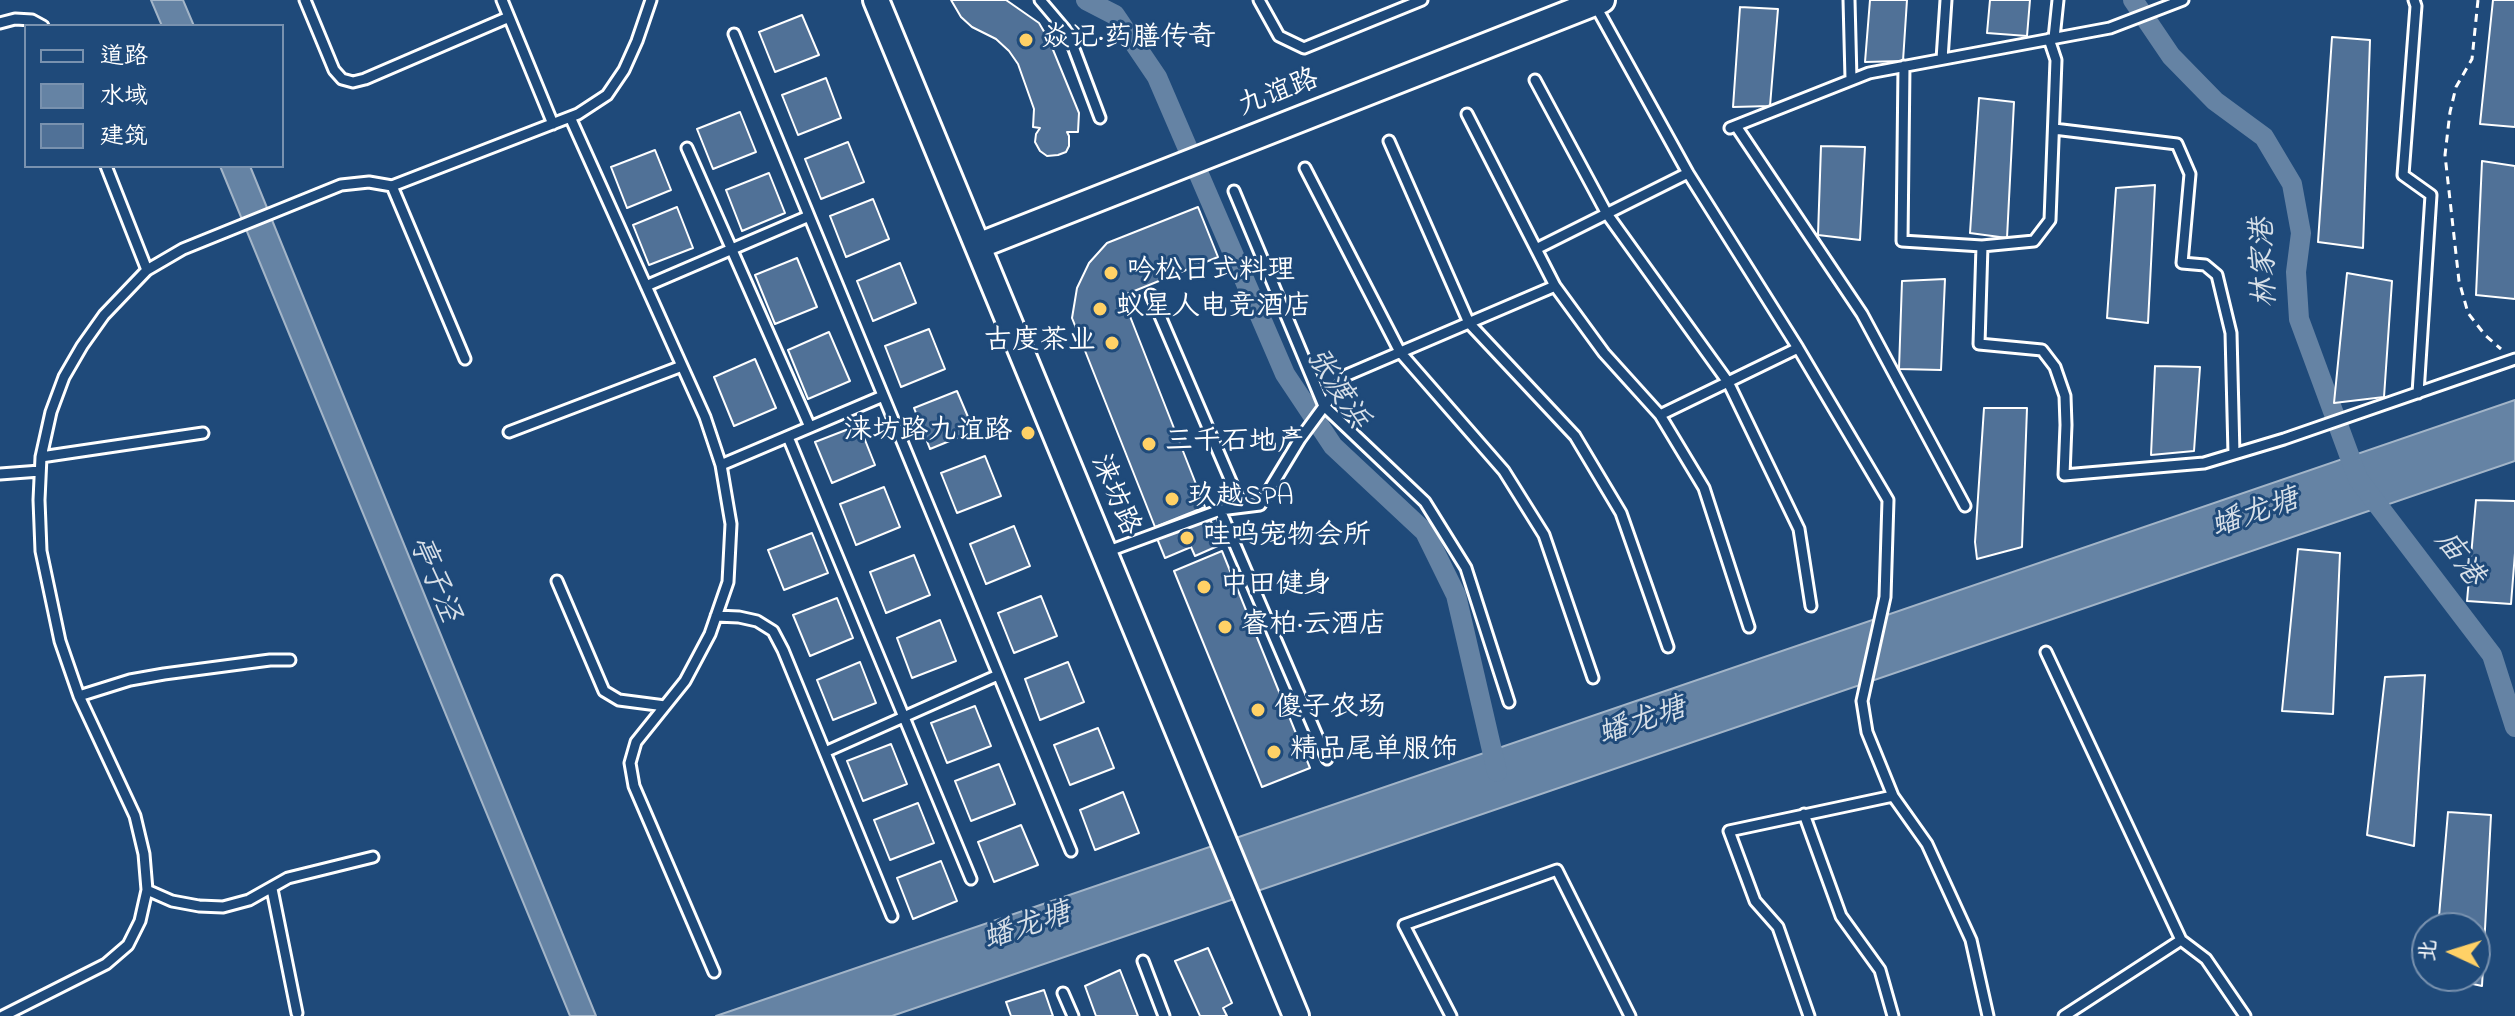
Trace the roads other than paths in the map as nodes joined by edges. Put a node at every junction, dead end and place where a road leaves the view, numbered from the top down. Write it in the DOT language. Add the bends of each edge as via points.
graph roads {
  1 [pos="305,0"];
  2 [pos="502,0"];
  3 [pos="651,0"];
  4 [pos="876,0"];
  5 [pos="1040,0"];
  6 [pos="1259,0"];
  7 [pos="1422,0"];
  8 [pos="1849,0"];
  9 [pos="1946,0"];
  10 [pos="2058,0"];
  11 [pos="2183,0"];
  12 [pos="2414,0"];
  13 [pos="1598,2"];
  14 [pos="1397,5"];
  15 [pos="509,17"];
  16 [pos="0,23"];
  17 [pos="39,24"];
  18 [pos="734,34"];
  19 [pos="2052,39"];
  20 [pos="1942,59"];
  21 [pos="1904,66"];
  22 [pos="1851,79"];
  23 [pos="1535,80"];
  24 [pos="1467,114"];
  25 [pos="570,117"];
  26 [pos="1100,118"];
  27 [pos="553,124"];
  28 [pos="2054,129"];
  29 [pos="1389,141"];
  30 [pos="687,148"];
  31 [pos="107,168"];
  32 [pos="1305,168"];
  33 [pos="1688,173"];
  34 [pos="392,186"];
  35 [pos="1234,191"];
  36 [pos="1607,214"];
  37 [pos="809,216"];
  38 [pos="978,246"];
  39 [pos="1982,246"];
  40 [pos="732,249"];
  41 [pos="1536,249"];
  42 [pos="147,270"];
  43 [pos="646,286"];
  44 [pos="1555,286"];
  45 [pos="1151,295"];
  46 [pos="1469,323"];
  47 [pos="1798,348"];
  48 [pos="1400,352"];
  49 [pos="465,359"];
  50 [pos="2514,360"];
  51 [pos="682,366"];
  52 [pos="1728,382"];
  53 [pos="2418,393"];
  54 [pos="883,396"];
  55 [pos="1324,406"];
  56 [pos="1660,415"];
  57 [pos="810,427"];
  58 [pos="509,432"];
  59 [pos="203,433"];
  60 [pos="788,437"];
  61 [pos="2234,454"];
  62 [pos="41,457"];
  63 [pos="721,465"];
  64 [pos="40,471"];
  65 [pos="0,474"];
  66 [pos="1965,506"];
  67 [pos="1242,507"];
  68 [pos="1220,510"];
  69 [pos="1105,553"];
  70 [pos="557,581"];
  71 [pos="1811,606"];
  72 [pos="716,616"];
  73 [pos="1749,627"];
  74 [pos="1668,647"];
  75 [pos="2046,652"];
  76 [pos="290,660"];
  77 [pos="998,675"];
  78 [pos="1593,678"];
  79 [pos="79,696"];
  80 [pos="1509,702"];
  81 [pos="665,706"];
  82 [pos="904,717"];
  83 [pos="825,752"];
  84 [pos="1327,759"];
  85 [pos="1893,796"];
  86 [pos="1804,814"];
  87 [pos="1071,851"];
  88 [pos="373,857"];
  89 [pos="971,879"];
  90 [pos="272,889"];
  91 [pos="147,890"];
  92 [pos="892,916"];
  93 [pos="2181,940"];
  94 [pos="1143,961"];
  95 [pos="714,972"];
  96 [pos="1063,993"];
  97 [pos="297,1013"];
  98 [pos="2068,1015"];
  99 [pos="3,1016"];
  100 [pos="1073,1016"];
  101 [pos="1164,1016"];
  102 [pos="1296,1016"];
  103 [pos="1451,1016"];
  104 [pos="1630,1016"];
  105 [pos="1809,1016"];
  106 [pos="1893,1016"];
  107 [pos="1988,1016"];
  108 [pos="2245,1016"];
  1 -- 15 [label="lane" via="334,70 353,82"];
  2 -- 15 [label="lane"];
  3 -- 25 [label="lane" via="624,70 607,95"];
  4 -- 38 [label="street, 涞坊路"];
  5 -- 26 [label="lane" via="1068,33"];
  6 -- 14 [label="lane" via="1279,36 1304,48"];
  7 -- 14 [label="lane"];
  8 -- 22 [label="lane"];
  9 -- 20 [label="lane"];
  10 -- 19 [label="lane"];
  11 -- 19 [label="lane" via="2117,26"];
  12 -- 53 [label="lane" via="2403,175 2431,195"];
  13 -- 33 [label="lane"];
  13 -- 38 [label="street, 九谊路"];
  15 -- 27 [label="lane"];
  16 -- 17 [label="lane" via="15,19"];
  18 -- 37 [label="lane"];
  19 -- 20 [label="lane"];
  19 -- 28 [label="lane"];
  20 -- 21 [label="lane"];
  21 -- 22 [label="lane"];
  21 -- 39 [label="lane" via="1902,241"];
  22 -- 66 [label="lane" via="1733,127 1862,314"];
  23 -- 36 [label="lane"];
  24 -- 41 [label="lane"];
  25 -- 27 [label="lane"];
  25 -- 43 [label="lane"];
  27 -- 34 [label="lane"];
  28 -- 39 [label="lane" via="2050,220 2034,241"];
  28 -- 61 [label="lane" via="2177,144 2190,174 2182,263 2205,265 2217,275 2231,333"];
  29 -- 46 [label="lane"];
  30 -- 40 [label="lane"];
  31 -- 42 [label="lane"];
  32 -- 48 [label="lane"];
  33 -- 36 [label="lane"];
  33 -- 47 [label="lane"];
  34 -- 42 [label="lane" via="341,185 183,249"];
  34 -- 49 [label="lane"];
  35 -- 55 [label="lane"];
  36 -- 41 [label="lane"];
  36 -- 52 [label="lane"];
  37 -- 40 [label="lane"];
  37 -- 54 [label="lane"];
  38 -- 69 [label="street, 涞坊路"];
  39 -- 61 [label="lane" via="1979,344 2042,350 2055,367 2065,396 2064,475 2204,463"];
  40 -- 43 [label="lane"];
  40 -- 57 [label="lane"];
  41 -- 44 [label="lane"];
  42 -- 62 [label="lane" via="104,315 64,377"];
  43 -- 51 [label="lane"];
  44 -- 46 [label="lane"];
  44 -- 56 [label="lane" via="1604,353"];
  45 -- 67 [label="lane"];
  46 -- 48 [label="lane"];
  46 -- 74 [label="lane" via="1575,436 1621,513"];
  47 -- 52 [label="lane"];
  47 -- 85 [label="lane" via="1888,500 1885,597 1862,701 1867,732"];
  48 -- 55 [label="lane" via="1347,375"];
  48 -- 78 [label="lane" via="1504,471 1544,535"];
  50 -- 53 [label="lane"];
  51 -- 58 [label="lane"];
  51 -- 63 [label="lane"];
  52 -- 56 [label="lane"];
  52 -- 71 [label="lane" via="1799,529"];
  53 -- 61 [label="lane"];
  54 -- 57 [label="lane"];
  54 -- 77 [label="lane"];
  55 -- 67 [label="lane" via="1260,505"];
  55 -- 80 [label="lane" via="1425,502 1466,568"];
  56 -- 73 [label="lane" via="1704,488"];
  57 -- 60 [label="lane"];
  59 -- 62 [label="lane"];
  60 -- 63 [label="lane"];
  60 -- 82 [label="lane"];
  62 -- 64 [label="lane"];
  63 -- 72 [label="lane" via="731,524 728,582"];
  64 -- 65 [label="lane"];
  64 -- 79 [label="lane" via="43,564"];
  67 -- 68 [label="lane"];
  68 -- 69 [label="lane"];
  68 -- 84 [label="lane"];
  69 -- 102 [label="street, 涞坊路"];
  70 -- 81 [label="lane" via="604,691 619,700"];
  72 -- 81 [label="lane" via="685,681"];
  72 -- 83 [label="lane" via="757,621 773,631"];
  75 -- 93 [label="lane"];
  76 -- 79 [label="lane" via="164,674"];
  77 -- 82 [label="lane"];
  77 -- 87 [label="lane"];
  79 -- 91 [label="lane" via="135,816"];
  81 -- 95 [label="lane" via="636,742 630,763 634,786"];
  82 -- 83 [label="lane"];
  82 -- 89 [label="lane"];
  83 -- 92 [label="lane"];
  85 -- 86 [label="lane"];
  85 -- 107 [label="lane" via="1927,844 1971,940"];
  86 -- 105 [label="lane" via="1729,831 1755,901 1778,927"];
  86 -- 106 [label="lane" via="1841,916 1880,970"];
  88 -- 90 [label="lane" via="288,878"];
  90 -- 91 [label="lane" via="223,907 172,901"];
  90 -- 97 [label="lane"];
  91 -- 99 [label="lane" via="128,945 106,964"];
  93 -- 98 [label="lane"];
  93 -- 108 [label="lane" via="2206,959"];
  94 -- 101 [label="lane"];
  96 -- 100 [label="lane"];
  103 -- 104 [label="lane" via="1404,925 1557,870"];
}
